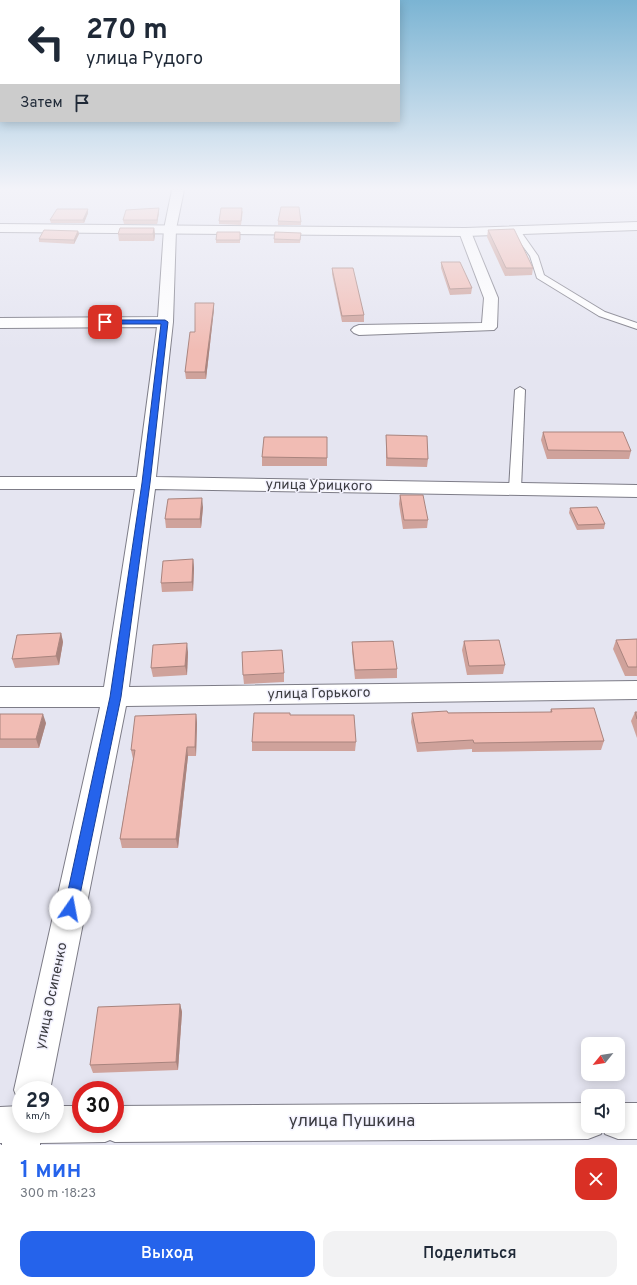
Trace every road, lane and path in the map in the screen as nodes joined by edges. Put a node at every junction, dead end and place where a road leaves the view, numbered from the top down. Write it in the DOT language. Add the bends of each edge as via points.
graph roads {
  1 [pos="169,243"];
  2 [pos="470,243"];
  3 [pos="525,243"];
  4 [pos="165,322"];
  5 [pos="0,323"];
  6 [pos="637,326"];
  7 [pos="359,330"];
  8 [pos="520,390"];
  9 [pos="0,483"];
  10 [pos="146,483"];
  11 [pos="515,489"];
  12 [pos="637,491"];
  13 [pos="637,690"];
  14 [pos="0,697"];
  15 [pos="115,697"];
  16 [pos="34,1081"];
  17 [pos="637,1120"];
  18 [pos="581,1121"];
  19 [pos="625,1121"];
  20 [pos="12,1124"];
  21 [pos="124,1124"];
  22 [pos="0,1125"];
  23 [pos="23,1133"];
  24 [pos="21,1145"];
  1 -- 4 [label="street, улица Осипенко"];
  2 -- 7 [label="street" via="491,298 489,327"];
  3 -- 6 [label="lane" via="534,256 540,276 602,314"];
  4 -- 5 [label="street"];
  4 -- 10 [label="street, улица Осипенко"];
  8 -- 11 [label="lane"];
  9 -- 10 [label="street, улица Урицкого"];
  10 -- 11 [label="street, улица Урицкого"];
  10 -- 15 [label="street, улица Осипенко"];
  11 -- 12 [label="street, улица Урицкого"];
  13 -- 15 [label="street, улица Горького"];
  14 -- 15 [label="street, улица Горького"];
  15 -- 16 [label="street, улица Осипенко"];
  17 -- 19 [label="street"];
  18 -- 21 [label="street, улица Пушкина"];
  20 -- 22 [label="street"];
  23 -- 24 [label="street"];
}
